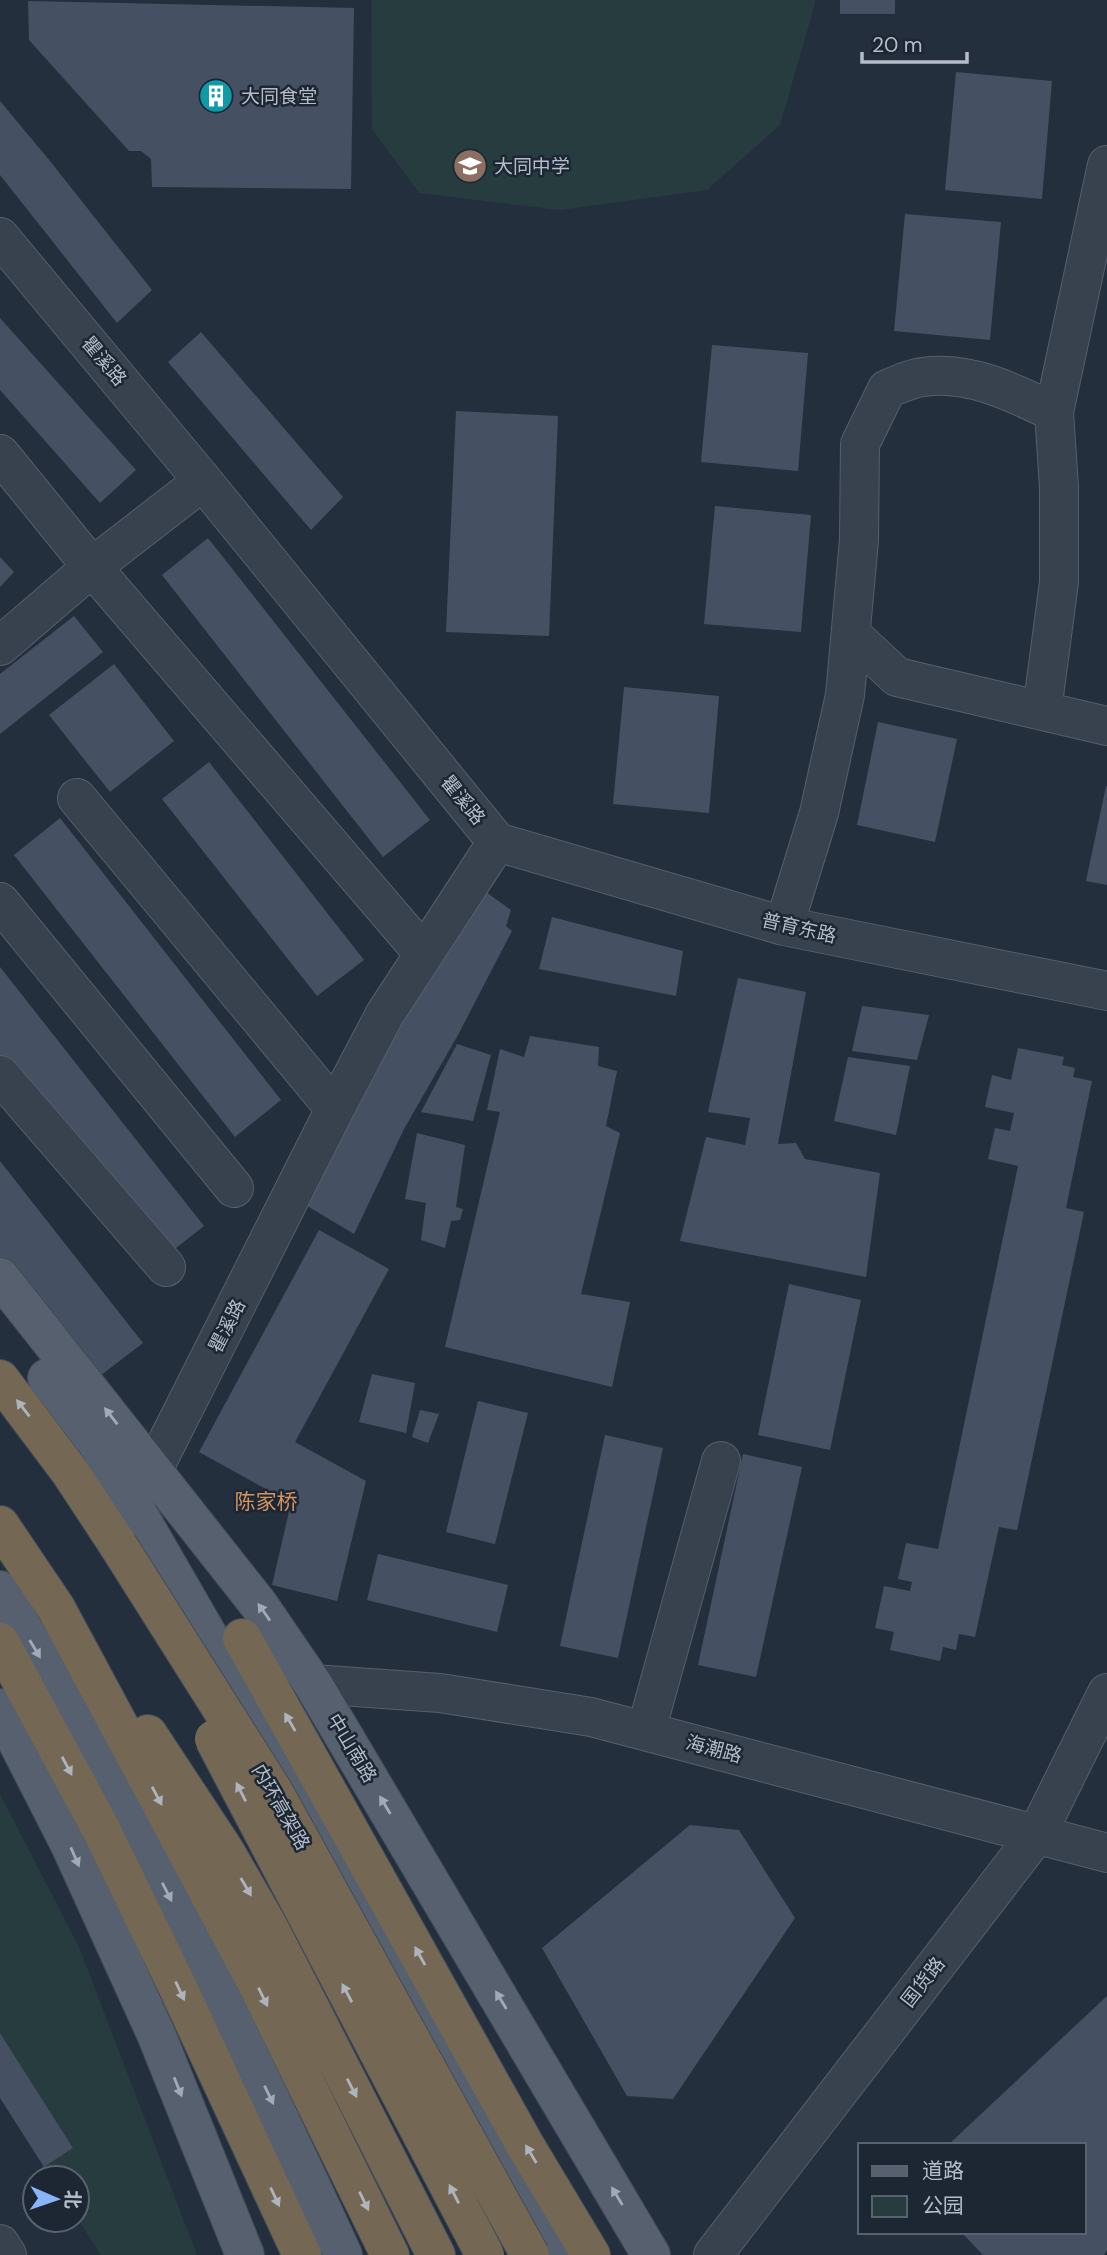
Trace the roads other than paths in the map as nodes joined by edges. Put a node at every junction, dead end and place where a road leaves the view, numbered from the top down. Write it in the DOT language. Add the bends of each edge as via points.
graph roads {
  1 [pos="1107,165"];
  2 [pos="2,244"];
  3 [pos="1054,412"];
  4 [pos="0,454"];
  5 [pos="203,481"];
  6 [pos="92,567"];
  7 [pos="850,634"];
  8 [pos="0,646"];
  9 [pos="1042,711"];
  10 [pos="1107,726"];
  11 [pos="77,798"];
  12 [pos="497,842"];
  13 [pos="0,902"];
  14 [pos="784,926"];
  15 [pos="424,954"];
  16 [pos="1107,991"];
  17 [pos="0,1075"];
  18 [pos="335,1109"];
  19 [pos="234,1188"];
  20 [pos="166,1267"];
  21 [pos="0,1277"];
  22 [pos="0,1315"];
  23 [pos="0,1379"];
  24 [pos="99,1446"];
  25 [pos="721,1461"];
  26 [pos="153,1470"];
  27 [pos="0,1525"];
  28 [pos="118,1545"];
  29 [pos="0,1590"];
  30 [pos="55,1608"];
  31 [pos="242,1638"];
  32 [pos="0,1642"];
  33 [pos="313,1684"];
  34 [pos="1107,1693"];
  35 [pos="17,1707"];
  36 [pos="646,1731"];
  37 [pos="1037,1834"];
  38 [pos="1107,1853"];
  39 [pos="0,2244"];
  40 [pos="7,2255"];
  41 [pos="246,2255"];
  42 [pos="303,2255"];
  43 [pos="343,2255"];
  44 [pos="390,2255"];
  45 [pos="436,2255"];
  46 [pos="485,2255"];
  47 [pos="530,2255"];
  48 [pos="556,2255"];
  49 [pos="590,2255"];
  50 [pos="651,2255"];
  51 [pos="713,2255"];
  1 -- 3 [label="street"];
  2 -- 5 [label="street, 瞿溪路"];
  3 -- 7 [label="street" via="971,378 923,377 887,389 860,444 859,540"];
  3 -- 9 [label="street" via="1059,582"];
  4 -- 6 [label="street"];
  5 -- 6 [label="street"];
  5 -- 12 [label="street, 瞿溪路"];
  6 -- 8 [label="street"];
  6 -- 15 [label="street"];
  7 -- 9 [label="street" via="897,677"];
  7 -- 14 [label="street" via="845,695 819,813"];
  9 -- 10 [label="street"];
  11 -- 18 [label="street"];
  12 -- 14 [label="street, 普育东路"];
  12 -- 15 [label="street, 瞿溪路"];
  13 -- 19 [label="street"];
  14 -- 16 [label="street, 普育东路"];
  15 -- 18 [label="street, 瞿溪路" via="385,1014"];
  17 -- 20 [label="street"];
  18 -- 26 [label="street, 瞿溪路"];
  26 -- 21 [label="main road, 中山南路, one-way"];
  22 -- 24 [label="main road"];
  28 -- 23 [label="highway, 内环高架路, one-way"];
  24 -- 31 [label="main road"];
  24 -- 48 [label="main road"];
  25 -- 36 [label="street"];
  33 -- 26 [label="main road, 中山南路, one-way" via="259,1605"];
  27 -- 30 [label="highway"];
  46 -- 28 [label="highway, one-way, bridge" via="249,1808"];
  28 -- 47 [label="highway, 内环高架路, bridge" via="274,1792"];
  29 -- 43 [label="main road, one-way" via="82,1728 188,1933"];
  30 -- 44 [label="highway, one-way" via="254,1978"];
  30 -- 45 [label="highway, one-way" via="173,1770 225,1851 277,1943"];
  49 -- 31 [label="highway, one-way"];
  32 -- 35 [label="highway"];
  33 -- 36 [label="street, 海潮路" via="440,1693 591,1717"];
  50 -- 33 [label="main road, 中山南路, one-way"];
  34 -- 37 [label="street, 国货路"];
  35 -- 41 [label="main road, one-way" via="69,1845 156,2034"];
  35 -- 42 [label="highway, one-way" via="107,1842"];
  36 -- 37 [label="street, 海潮路"];
  37 -- 38 [label="street, 海潮路"];
  37 -- 51 [label="street, 国货路"];
  39 -- 40 [label="street"];
}
